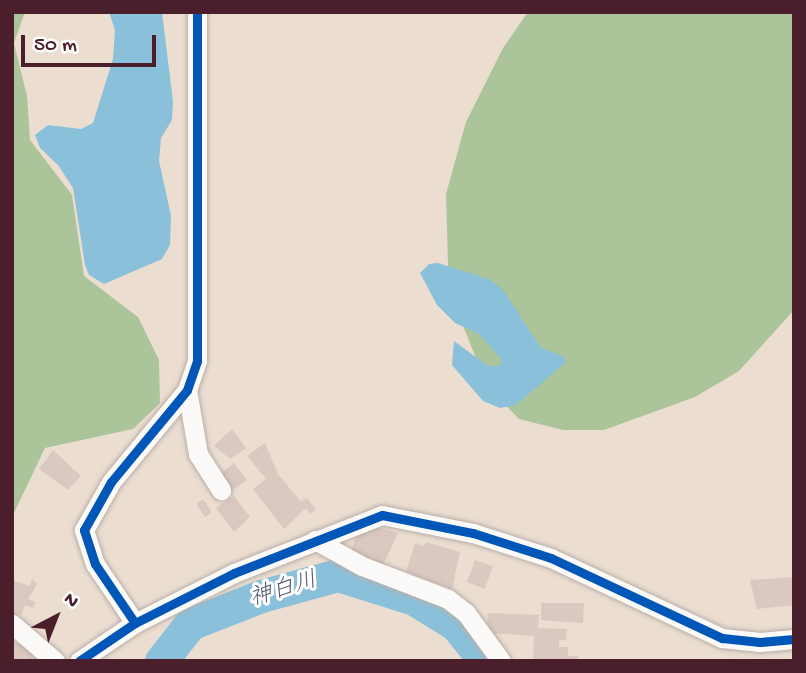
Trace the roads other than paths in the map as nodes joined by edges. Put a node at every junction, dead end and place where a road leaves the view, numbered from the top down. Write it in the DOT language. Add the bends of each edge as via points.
graph roads {
  1 [pos="197,12"];
  2 [pos="187,390"];
  3 [pos="221,490"];
  4 [pos="315,540"];
  5 [pos="135,623"];
  6 [pos="12,624"];
  7 [pos="794,639"];
  8 [pos="55,661"];
  9 [pos="79,661"];
  10 [pos="501,661"];
  1 -- 2 [label="street" via="197,360"];
  2 -- 3 [label="street" via="198,454"];
  2 -- 5 [label="street" via="111,482 84,530 95,564"];
  4 -- 5 [label="street" via="234,573"];
  4 -- 7 [label="street" via="382,515 408,518 551,558 722,638"];
  4 -- 10 [label="street" via="362,566 448,599 466,613"];
  5 -- 9 [label="street"];
  6 -- 8 [label="street"];
}
